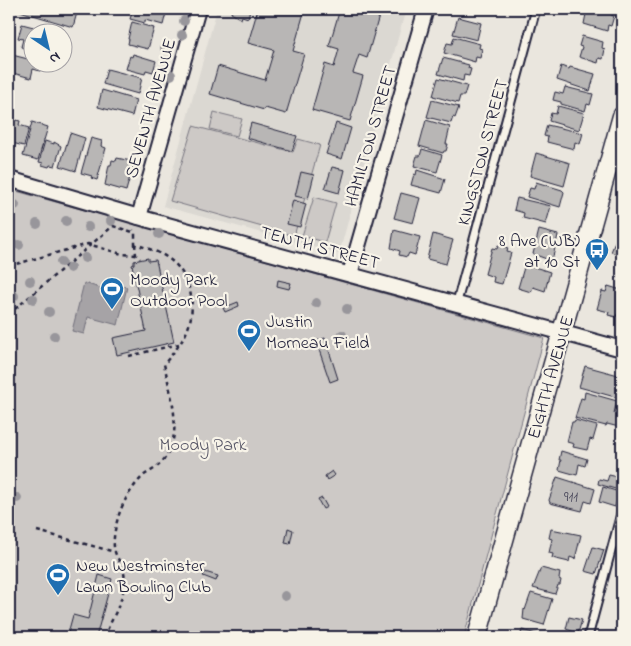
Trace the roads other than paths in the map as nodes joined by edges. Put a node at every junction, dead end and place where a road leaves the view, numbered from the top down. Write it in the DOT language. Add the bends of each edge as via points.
graph roads {
  1 [pos="198,9"];
  2 [pos="426,9"];
  3 [pos="536,9"];
  4 [pos="622,116"];
  5 [pos="9,179"];
  6 [pos="138,217"];
  7 [pos="350,274"];
  8 [pos="457,302"];
  9 [pos="563,332"];
  10 [pos="622,348"];
  11 [pos="622,510"];
  12 [pos="477,637"];
  13 [pos="588,637"];
  1 -- 6 [label="street, SEVENTH AVENUE"];
  2 -- 7 [label="street, HAMILTON STREET"];
  3 -- 8 [label="lane, KINGSTON STREET"];
  4 -- 9 [label="street, EIGHTH AVENUE"];
  5 -- 6 [label="street, TENTH STREET"];
  6 -- 7 [label="street, TENTH STREET"];
  7 -- 8 [label="street, TENTH STREET"];
  8 -- 9 [label="street, TENTH STREET"];
  9 -- 10 [label="street, TENTH STREET"];
  9 -- 12 [label="street, EIGHTH AVENUE"];
  11 -- 13 [label="lane"];
}
